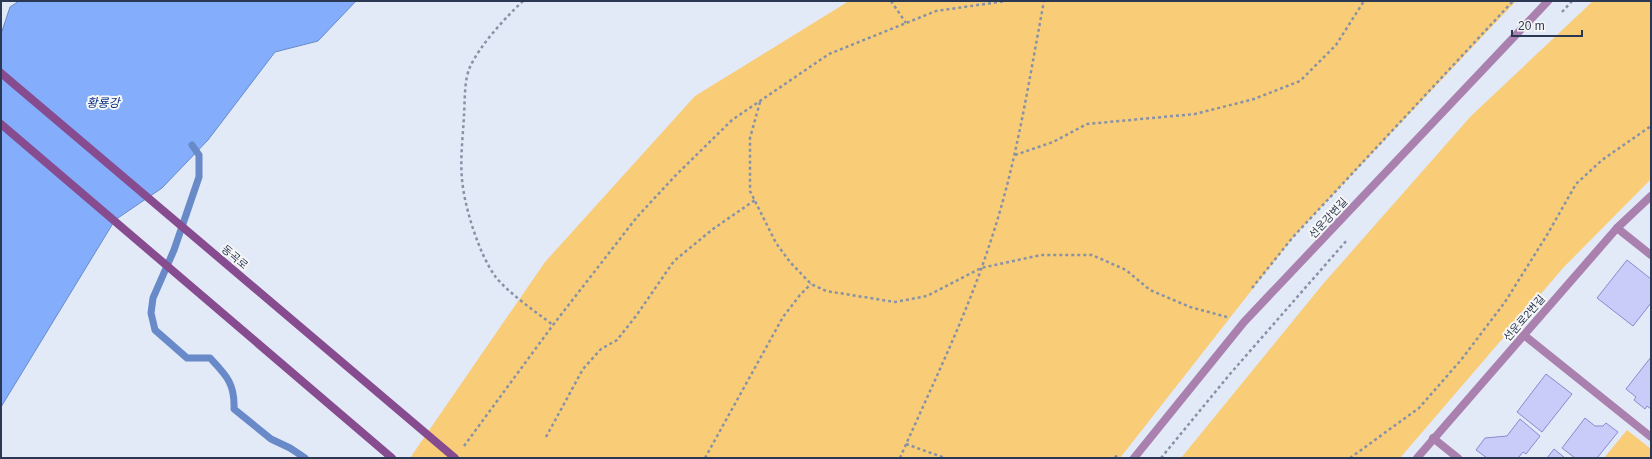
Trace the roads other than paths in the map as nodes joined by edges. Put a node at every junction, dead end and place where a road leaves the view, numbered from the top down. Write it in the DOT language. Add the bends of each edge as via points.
graph roads {
  1 [pos="1548,1"];
  2 [pos="1,73"];
  3 [pos="1,124"];
  4 [pos="1651,196"];
  5 [pos="1617,228"];
  6 [pos="1651,255"];
  7 [pos="1524,335"];
  8 [pos="1433,438"];
  9 [pos="1651,438"];
  10 [pos="457,455"];
  11 [pos="392,458"];
  12 [pos="1134,458"];
  13 [pos="1417,458"];
  14 [pos="1458,458"];
  1 -- 12 [label="street, 선운강변길" via="1244,322"];
  2 -- 10 [label="main road, 동곡로"];
  3 -- 11 [label="main road"];
  4 -- 5 [label="street, 선운로2번길"];
  5 -- 6 [label="street"];
  5 -- 7 [label="street, 선운로2번길"];
  7 -- 8 [label="street, 선운로2번길"];
  7 -- 9 [label="street"];
  8 -- 13 [label="street, 선운로2번길"];
  8 -- 14 [label="street"];
}
